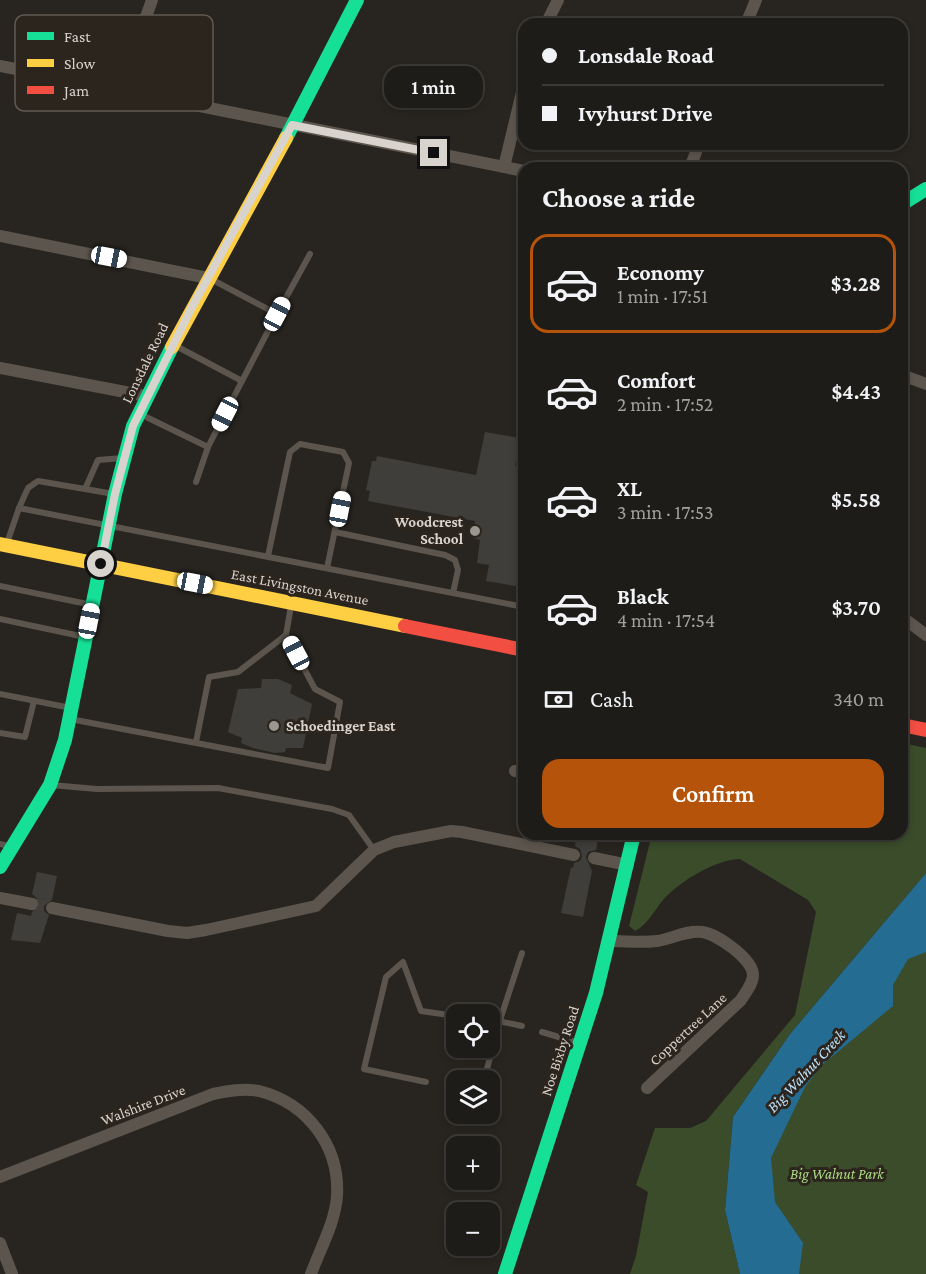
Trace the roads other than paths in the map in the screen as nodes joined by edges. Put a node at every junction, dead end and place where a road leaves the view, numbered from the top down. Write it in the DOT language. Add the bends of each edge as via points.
graph roads {
  1 [pos="152,0"];
  2 [pos="357,0"];
  3 [pos="558,0"];
  4 [pos="756,0"];
  5 [pos="147,15"];
  6 [pos="549,18"];
  7 [pos="748,18"];
  8 [pos="0,66"];
  9 [pos="15,69"];
  10 [pos="213,109"];
  11 [pos="518,109"];
  12 [pos="292,125"];
  13 [pos="504,167"];
  14 [pos="518,170"];
  15 [pos="926,189"];
  16 [pos="908,200"];
  17 [pos="0,236"];
  18 [pos="310,254"];
  19 [pos="208,278"];
  20 [pos="277,314"];
  21 [pos="173,344"];
  22 [pos="0,368"];
  23 [pos="908,377"];
  24 [pos="242,381"];
  25 [pos="926,384"];
  26 [pos="146,396"];
  27 [pos="138,413"];
  28 [pos="208,447"];
  29 [pos="124,458"];
  30 [pos="196,482"];
  31 [pos="85,489"];
  32 [pos="115,494"];
  33 [pos="19,507"];
  34 [pos="109,525"];
  35 [pos="335,532"];
  36 [pos="3,545"];
  37 [pos="268,556"];
  38 [pos="101,564"];
  39 [pos="327,568"];
  40 [pos="0,586"];
  41 [pos="453,593"];
  42 [pos="292,602"];
  43 [pos="92,605"];
  44 [pos="518,606"];
  45 [pos="0,620"];
  46 [pos="908,622"];
  47 [pos="286,635"];
  48 [pos="926,635"];
  49 [pos="86,637"];
  50 [pos="518,649"];
  51 [pos="0,694"];
  52 [pos="34,701"];
  53 [pos="70,713"];
  54 [pos="908,726"];
  55 [pos="926,730"];
  56 [pos="0,733"];
  57 [pos="196,742"];
  58 [pos="50,785"];
  59 [pos="633,840"];
  60 [pos="6,846"];
  61 [pos="374,850"];
  62 [pos="574,855"];
  63 [pos="594,858"];
  64 [pos="628,865"];
  65 [pos="0,867"];
  66 [pos="0,898"];
  67 [pos="32,904"];
  68 [pos="52,908"];
  69 [pos="610,941"];
  70 [pos="522,953"];
  71 [pos="446,1015"];
  72 [pos="500,1020"];
  73 [pos="522,1026"];
  74 [pos="542,1032"];
  75 [pos="580,1043"];
  76 [pos="426,1082"];
  77 [pos="647,1088"];
  78 [pos="0,1178"];
  79 [pos="0,1243"];
  80 [pos="12,1274"];
  81 [pos="311,1274"];
  82 [pos="505,1274"];
  1 -- 5 [label="street"];
  2 -- 12 [label="street, Lonsdale Road"];
  3 -- 6 [label="street"];
  4 -- 7 [label="street"];
  8 -- 9 [label="street"];
  10 -- 12 [label="street"];
  11 -- 13 [label="street"];
  12 -- 13 [label="street"];
  12 -- 19 [label="street, Lonsdale Road"];
  13 -- 14 [label="street"];
  15 -- 16 [label="street"];
  17 -- 19 [label="street"];
  18 -- 20 [label="lane"];
  19 -- 20 [label="lane"];
  19 -- 21 [label="street, Lonsdale Road"];
  20 -- 24 [label="lane"];
  21 -- 24 [label="lane"];
  21 -- 26 [label="street, Lonsdale Road"];
  22 -- 26 [label="street"];
  23 -- 25 [label="street"];
  24 -- 28 [label="lane"];
  26 -- 27 [label="street, Lonsdale Road"];
  27 -- 28 [label="lane"];
  27 -- 29 [label="street, Lonsdale Road"];
  28 -- 30 [label="lane"];
  29 -- 31 [label="lane" via="98,460"];
  29 -- 32 [label="street, Lonsdale Road"];
  31 -- 32 [label="lane"];
  31 -- 33 [label="lane" via="38,481 28,488"];
  32 -- 34 [label="street, Lonsdale Road"];
  33 -- 34 [label="lane"];
  33 -- 36 [label="lane"];
  34 -- 37 [label="lane"];
  34 -- 38 [label="street, Lonsdale Road"];
  35 -- 37 [label="lane" via="349,463 343,452 300,444 290,452"];
  35 -- 39 [label="lane"];
  35 -- 41 [label="lane" via="455,560 458,570"];
  36 -- 38 [label="street, East Livingston Avenue"];
  37 -- 39 [label="lane"];
  38 -- 42 [label="street, East Livingston Avenue"];
  38 -- 43 [label="street, Lonsdale Road"];
  39 -- 41 [label="lane"];
  40 -- 43 [label="lane"];
  41 -- 44 [label="lane"];
  42 -- 47 [label="lane"];
  42 -- 50 [label="street, East Livingston Avenue"];
  43 -- 49 [label="street, Lonsdale Road"];
  45 -- 49 [label="lane"];
  46 -- 48 [label="street"];
  47 -- 57 [label="lane" via="238,672 209,676"];
  47 -- 57 [label="lane" via="315,689 340,702 328,768"];
  49 -- 53 [label="street, Lonsdale Road"];
  51 -- 52 [label="lane"];
  52 -- 53 [label="lane"];
  52 -- 56 [label="lane" via="25,737"];
  53 -- 57 [label="lane"];
  53 -- 58 [label="street, Lonsdale Road"];
  54 -- 55 [label="street"];
  58 -- 60 [label="street, Lonsdale Road"];
  58 -- 61 [label="lane" via="96,789 218,788 332,809 350,815"];
  59 -- 64 [label="street, Noe Bixby Road"];
  60 -- 65 [label="street, Lonsdale Road"];
  61 -- 62 [label="street" via="451,831"];
  61 -- 68 [label="street" via="316,906 206,930 168,931"];
  63 -- 64 [label="street"];
  64 -- 69 [label="street, Noe Bixby Road"];
  66 -- 67 [label="street"];
  69 -- 75 [label="street, Noe Bixby Road"];
  69 -- 77 [label="street, Coppertree Lane" via="656,941 690,932 712,934 746,958 752,969 752,982 741,1000"];
  70 -- 72 [label="lane"];
  71 -- 76 [label="lane" via="422,1011 403,962 386,977 364,1069"];
  72 -- 73 [label="lane"];
  74 -- 75 [label="lane"];
  75 -- 82 [label="street, Noe Bixby Road"];
  78 -- 81 [label="street, Walshire Drive" via="213,1094 258,1091 299,1109 323,1137 332,1156 337,1196"];
  79 -- 80 [label="street"];
}
